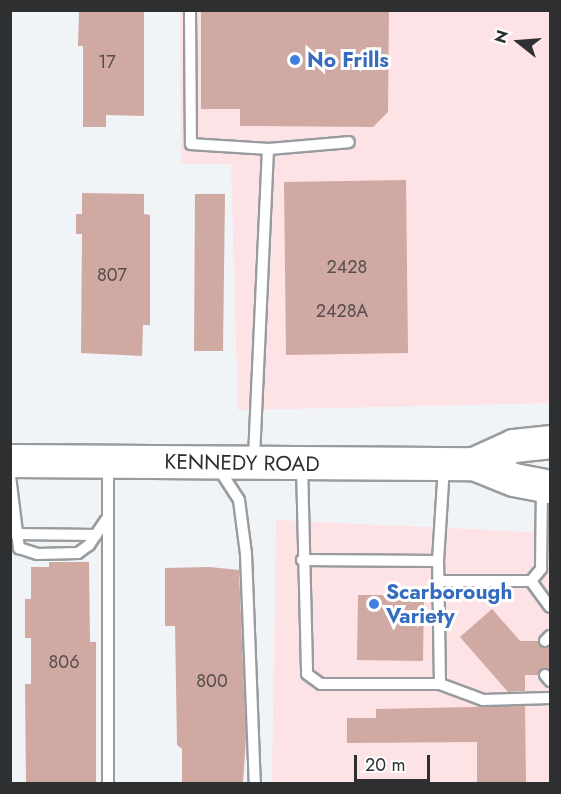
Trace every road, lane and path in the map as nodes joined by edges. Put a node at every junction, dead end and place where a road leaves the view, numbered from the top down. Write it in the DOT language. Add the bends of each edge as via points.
graph roads {
  1 [pos="190,10"];
  2 [pos="349,142"];
  3 [pos="268,149"];
  4 [pos="550,442"];
  5 [pos="10,461"];
  6 [pos="108,461"];
  7 [pos="215,463"];
  8 [pos="254,464"];
  9 [pos="302,464"];
  10 [pos="444,464"];
  11 [pos="474,464"];
  12 [pos="10,476"];
  13 [pos="547,487"];
  14 [pos="106,520"];
  15 [pos="15,534"];
  16 [pos="96,535"];
  17 [pos="303,560"];
  18 [pos="438,561"];
  19 [pos="439,581"];
  20 [pos="531,581"];
  21 [pos="550,607"];
  22 [pos="440,684"];
  23 [pos="550,698"];
  24 [pos="108,783"];
  25 [pos="255,783"];
  1 -- 3 [label="lane" via="191,144"];
  2 -- 3 [label="lane"];
  3 -- 8 [label="lane"];
  4 -- 11 [label="main road, KENNEDY ROAD" via="513,446"];
  5 -- 6 [label="main road, KENNEDY ROAD"];
  6 -- 7 [label="main road, KENNEDY ROAD"];
  6 -- 14 [label="lane"];
  7 -- 8 [label="main road, KENNEDY ROAD"];
  7 -- 25 [label="lane" via="240,500 246,554"];
  8 -- 9 [label="main road, KENNEDY ROAD"];
  9 -- 10 [label="main road, KENNEDY ROAD"];
  9 -- 17 [label="lane"];
  10 -- 11 [label="main road, KENNEDY ROAD"];
  10 -- 18 [label="lane"];
  11 -- 13 [label="main road, KENNEDY ROAD" via="514,480"];
  12 -- 15 [label="lane"];
  13 -- 20 [label="lane" via="541,569"];
  14 -- 16 [label="lane"];
  14 -- 24 [label="lane"];
  15 -- 16 [label="lane"];
  15 -- 16 [label="lane" via="19,548 37,554 78,553"];
  17 -- 18 [label="lane"];
  17 -- 22 [label="lane" via="307,674 321,684"];
  18 -- 19 [label="lane"];
  19 -- 20 [label="lane"];
  19 -- 22 [label="lane"];
  20 -- 21 [label="lane"];
  22 -- 23 [label="lane" via="483,700"];
}
